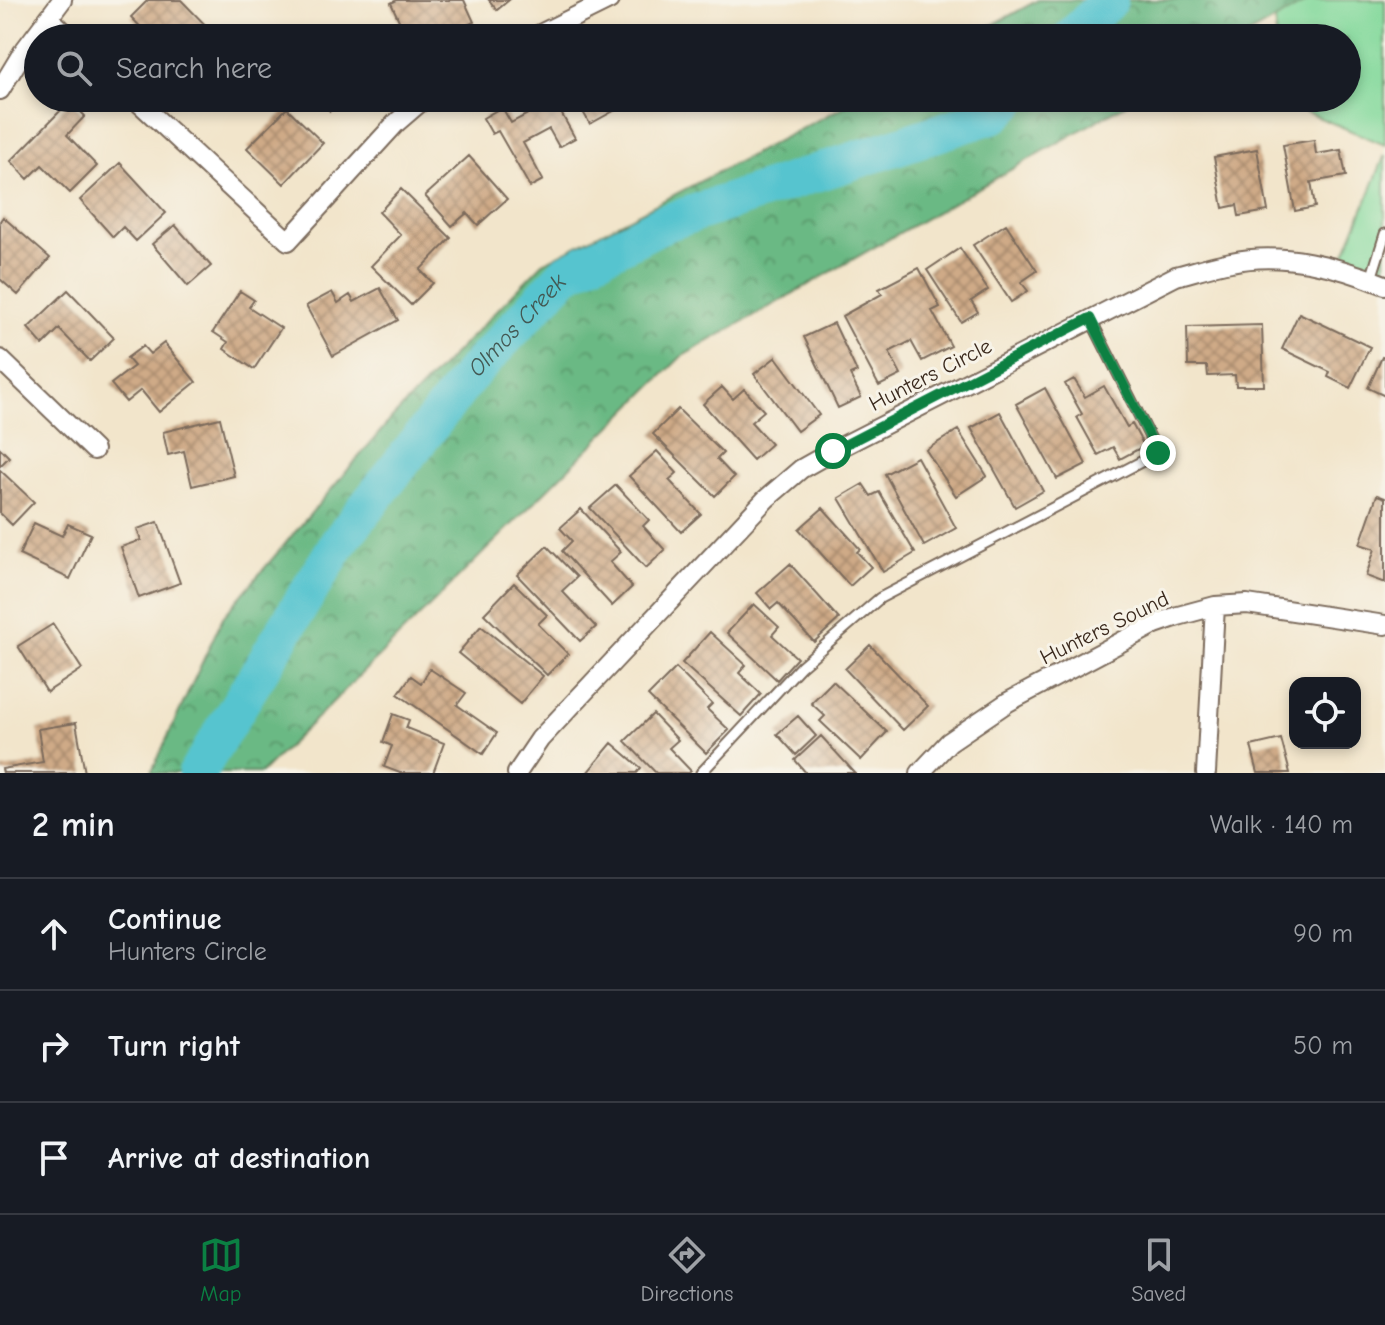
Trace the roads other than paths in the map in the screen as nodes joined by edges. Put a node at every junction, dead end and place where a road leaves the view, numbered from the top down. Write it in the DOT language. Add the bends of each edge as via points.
graph roads {
  1 [pos="62,0"];
  2 [pos="609,0"];
  3 [pos="49,18"];
  4 [pos="44,24"];
  5 [pos="55,24"];
  6 [pos="560,24"];
  7 [pos="24,51"];
  8 [pos="0,90"];
  9 [pos="149,112"];
  10 [pos="409,112"];
  11 [pos="1385,234"];
  12 [pos="1378,282"];
  13 [pos="1090,318"];
  14 [pos="0,359"];
  15 [pos="94,450"];
  16 [pos="1215,606"];
  17 [pos="1385,625"];
  18 [pos="517,773"];
  19 [pos="701,773"];
  20 [pos="920,773"];
  21 [pos="1206,773"];
  1 -- 3 [label="street"];
  2 -- 6 [label="street"];
  3 -- 4 [label="street"];
  3 -- 5 [label="street"];
  7 -- 8 [label="street"];
  9 -- 10 [label="street" via="288,241"];
  11 -- 12 [label="lane"];
  12 -- 13 [label="street, Hunters Circle" via="1308,261 1233,261 1176,276"];
  13 -- 18 [label="street, Hunters Circle" via="801,469 766,499 540,739"];
  13 -- 19 [label="lane" via="1158,453 880,598 801,666"];
  14 -- 15 [label="street"];
  16 -- 17 [label="street, Hunters Sound" via="1247,604"];
  16 -- 20 [label="street, Hunters Sound" via="1155,624 1008,702 949,742"];
  16 -- 21 [label="street"];
}
